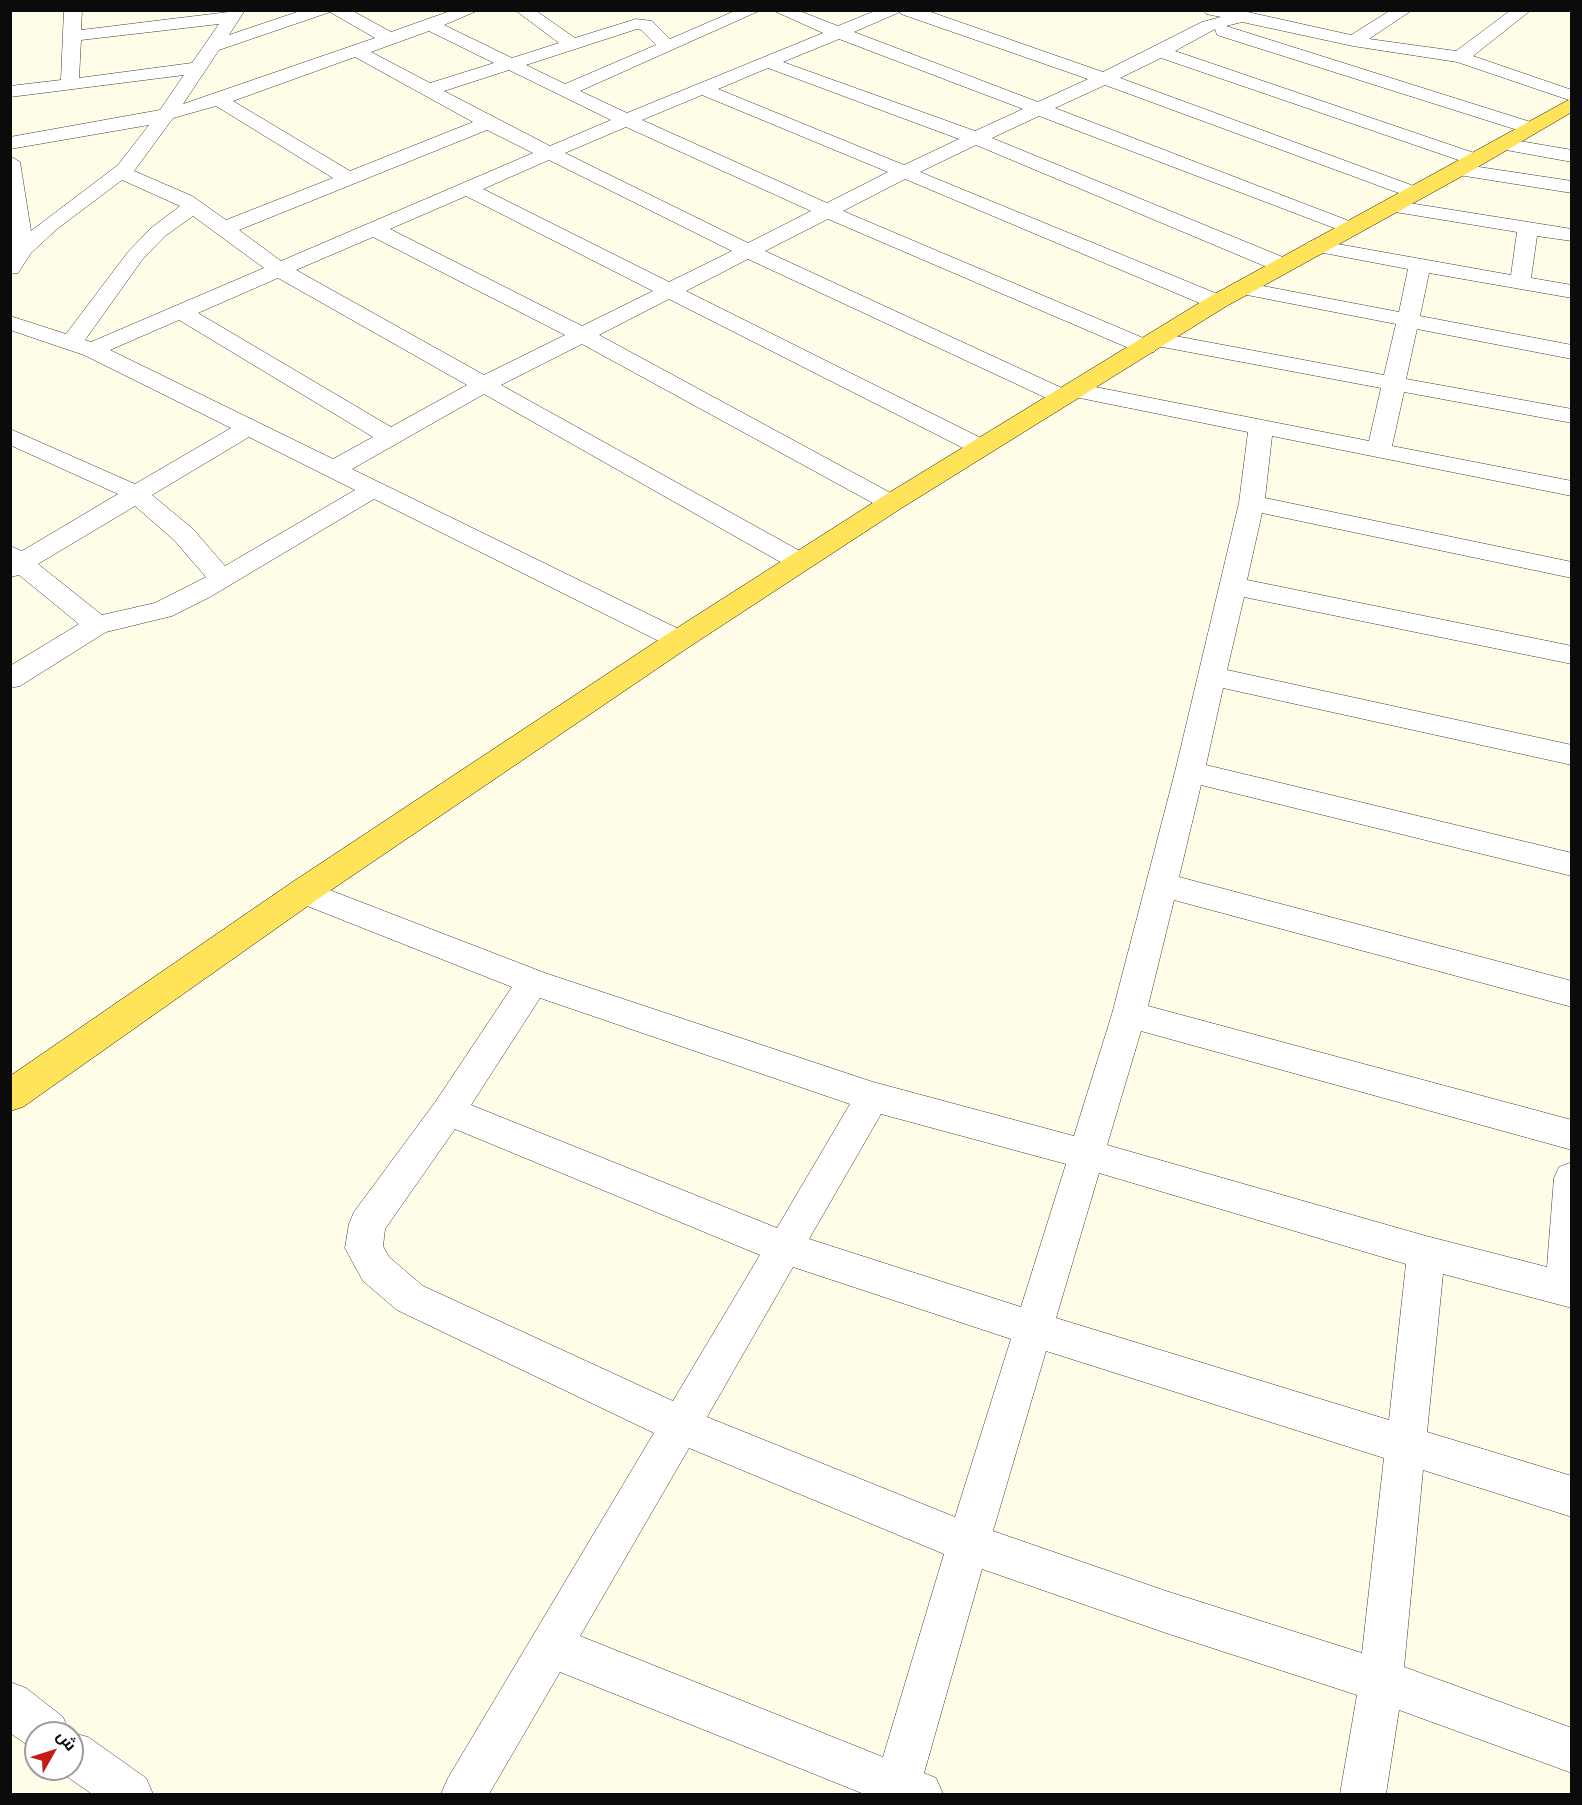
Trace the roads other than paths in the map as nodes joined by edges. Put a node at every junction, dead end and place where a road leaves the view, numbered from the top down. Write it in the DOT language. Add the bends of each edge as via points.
graph roads {
  1 [pos="73,10"];
  2 [pos="322,10"];
  3 [pos="337,10"];
  4 [pos="471,10"];
  5 [pos="523,10"];
  6 [pos="753,10"];
  7 [pos="780,10"];
  8 [pos="893,10"];
  9 [pos="907,10"];
  10 [pos="1264,10"];
  11 [pos="1404,10"];
  12 [pos="1523,10"];
  13 [pos="235,14"];
  14 [pos="1239,16"];
  15 [pos="1210,18"];
  16 [pos="428,24"];
  17 [pos="839,33"];
  18 [pos="72,36"];
  19 [pos="390,39"];
  20 [pos="1353,41"];
  21 [pos="571,43"];
  22 [pos="211,47"];
  23 [pos="668,47"];
  24 [pos="357,51"];
  25 [pos="1160,52"];
  26 [pos="1460,57"];
  27 [pos="508,62"];
  28 [pos="768,62"];
  29 [pos="197,68"];
  30 [pos="1106,79"];
  31 [pos="70,84"];
  32 [pos="703,89"];
  33 [pos="428,90"];
  34 [pos="566,90"];
  35 [pos="10,92"];
  36 [pos="219,100"];
  37 [pos="1571,103"];
  38 [pos="1039,108"];
  39 [pos="166,115"];
  40 [pos="626,120"];
  41 [pos="488,123"];
  42 [pos="1530,128"];
  43 [pos="975,138"];
  44 [pos="10,143"];
  45 [pos="1502,144"];
  46 [pos="550,154"];
  47 [pos="1572,156"];
  48 [pos="10,162"];
  49 [pos="1467,165"];
  50 [pos="904,172"];
  51 [pos="120,173"];
  52 [pos="348,178"];
  53 [pos="1513,178"];
  54 [pos="1572,187"];
  55 [pos="467,189"];
  56 [pos="1415,194"];
  57 [pos="194,206"];
  58 [pos="1390,206"];
  59 [pos="827,211"];
  60 [pos="1520,227"];
  61 [pos="1350,228"];
  62 [pos="222,229"];
  63 [pos="374,229"];
  64 [pos="1572,236"];
  65 [pos="18,237"];
  66 [pos="1316,246"];
  67 [pos="748,251"];
  68 [pos="1282,265"];
  69 [pos="1420,266"];
  70 [pos="10,267"];
  71 [pos="280,270"];
  72 [pos="1520,283"];
  73 [pos="1242,288"];
  74 [pos="668,292"];
  75 [pos="1572,292"];
  76 [pos="1217,302"];
  77 [pos="181,312"];
  78 [pos="1408,321"];
  79 [pos="10,323"];
  80 [pos="582,335"];
  81 [pos="1152,343"];
  82 [pos="82,346"];
  83 [pos="1572,352"];
  84 [pos="1395,383"];
  85 [pos="484,384"];
  86 [pos="1069,394"];
  87 [pos="1572,416"];
  88 [pos="1261,427"];
  89 [pos="249,428"];
  90 [pos="10,436"];
  91 [pos="389,436"];
  92 [pos="980,447"];
  93 [pos="1378,450"];
  94 [pos="334,469"];
  95 [pos="375,488"];
  96 [pos="1572,489"];
  97 [pos="135,493"];
  98 [pos="1252,502"];
  99 [pos="891,503"];
  100 [pos="14,562"];
  101 [pos="800,562"];
  102 [pos="1572,570"];
  103 [pos="222,579"];
  104 [pos="1233,586"];
  105 [pos="97,625"];
  106 [pos="679,640"];
  107 [pos="1572,655"];
  108 [pos="1212,676"];
  109 [pos="10,679"];
  110 [pos="1572,755"];
  111 [pos="1190,772"];
  112 [pos="1572,865"];
  113 [pos="1160,884"];
  114 [pos="303,892"];
  115 [pos="533,982"];
  116 [pos="1572,994"];
  117 [pos="1129,1014"];
  118 [pos="10,1095"];
  119 [pos="873,1097"];
  120 [pos="447,1111"];
  121 [pos="1572,1135"];
  122 [pos="1086,1154"];
  123 [pos="1572,1178"];
  124 [pos="784,1248"];
  125 [pos="1426,1253"];
  126 [pos="1568,1290"];
  127 [pos="1033,1329"];
  128 [pos="680,1425"];
  129 [pos="1406,1446"];
  130 [pos="1572,1497"];
  131 [pos="968,1543"];
  132 [pos="550,1646"];
  133 [pos="1382,1681"];
  134 [pos="10,1704"];
  135 [pos="31,1721"];
  136 [pos="1572,1751"];
  137 [pos="84,1761"];
  138 [pos="904,1792"];
  139 [pos="130,1794"];
  140 [pos="464,1794"];
  141 [pos="1364,1794"];
  1 -- 18 [label="street"];
  2 -- 22 [label="street"];
  3 -- 19 [label="street"];
  4 -- 16 [label="street"];
  5 -- 21 [label="street"];
  6 -- 23 [label="street"];
  7 -- 17 [label="street"];
  8 -- 17 [label="street"];
  9 -- 30 [label="street"];
  10 -- 14 [label="street"];
  11 -- 20 [label="street"];
  12 -- 26 [label="street"];
  13 -- 18 [label="street"];
  13 -- 22 [label="street"];
  14 -- 15 [label="street"];
  14 -- 20 [label="street"];
  15 -- 25 [label="street"];
  15 -- 42 [label="street"];
  16 -- 19 [label="street"];
  16 -- 27 [label="street"];
  17 -- 28 [label="street"];
  17 -- 38 [label="street"];
  18 -- 31 [label="street"];
  19 -- 24 [label="street"];
  20 -- 26 [label="street"];
  21 -- 23 [label="street" via="639,23"];
  21 -- 27 [label="street"];
  22 -- 29 [label="street"];
  23 -- 34 [label="street"];
  24 -- 33 [label="street"];
  24 -- 36 [label="street"];
  25 -- 30 [label="street"];
  25 -- 49 [label="street"];
  26 -- 37 [label="street"];
  27 -- 33 [label="street"];
  27 -- 34 [label="street"];
  28 -- 32 [label="street"];
  28 -- 43 [label="street"];
  29 -- 31 [label="street"];
  29 -- 39 [label="street"];
  30 -- 38 [label="street"];
  30 -- 56 [label="street"];
  31 -- 35 [label="street"];
  32 -- 40 [label="street"];
  32 -- 50 [label="street"];
  33 -- 41 [label="street"];
  34 -- 40 [label="street"];
  36 -- 39 [label="street"];
  36 -- 52 [label="street"];
  37 -- 42 [label="main road"];
  38 -- 43 [label="street"];
  38 -- 61 [label="street"];
  39 -- 44 [label="street"];
  39 -- 51 [label="street"];
  40 -- 46 [label="street"];
  40 -- 59 [label="street"];
  41 -- 46 [label="street"];
  41 -- 52 [label="street"];
  42 -- 45 [label="main road"];
  43 -- 50 [label="street"];
  43 -- 68 [label="street"];
  45 -- 47 [label="street"];
  45 -- 49 [label="main road"];
  46 -- 55 [label="street"];
  46 -- 67 [label="street"];
  48 -- 65 [label="street"];
  49 -- 53 [label="street"];
  49 -- 56 [label="main road"];
  50 -- 59 [label="street"];
  50 -- 76 [label="street"];
  51 -- 57 [label="street"];
  51 -- 65 [label="street" via="50,225"];
  52 -- 62 [label="street"];
  53 -- 54 [label="street"];
  53 -- 60 [label="street"];
  55 -- 63 [label="street"];
  55 -- 74 [label="street"];
  56 -- 58 [label="main road"];
  57 -- 62 [label="street"];
  57 -- 82 [label="street" via="135,256"];
  58 -- 60 [label="street"];
  58 -- 61 [label="main road"];
  59 -- 67 [label="street"];
  59 -- 81 [label="street"];
  60 -- 64 [label="street"];
  60 -- 72 [label="street"];
  61 -- 66 [label="main road"];
  62 -- 71 [label="street"];
  63 -- 71 [label="street"];
  63 -- 80 [label="street"];
  65 -- 70 [label="street"];
  66 -- 68 [label="main road"];
  66 -- 69 [label="street"];
  67 -- 74 [label="street"];
  67 -- 86 [label="street"];
  68 -- 73 [label="main road"];
  69 -- 72 [label="street"];
  69 -- 78 [label="street"];
  71 -- 77 [label="street"];
  71 -- 85 [label="street"];
  72 -- 75 [label="street"];
  73 -- 76 [label="main road"];
  73 -- 78 [label="street"];
  74 -- 80 [label="street"];
  74 -- 92 [label="street"];
  76 -- 81 [label="main road"];
  77 -- 82 [label="street"];
  77 -- 91 [label="street"];
  78 -- 83 [label="street"];
  78 -- 84 [label="street"];
  79 -- 82 [label="street"];
  80 -- 85 [label="street"];
  80 -- 99 [label="street"];
  81 -- 84 [label="street"];
  81 -- 86 [label="main road"];
  82 -- 89 [label="street"];
  84 -- 87 [label="street"];
  84 -- 93 [label="street"];
  85 -- 91 [label="street"];
  85 -- 101 [label="street"];
  86 -- 88 [label="street"];
  86 -- 92 [label="main road"];
  88 -- 93 [label="street"];
  88 -- 98 [label="street"];
  89 -- 94 [label="street"];
  89 -- 97 [label="street"];
  90 -- 97 [label="street"];
  91 -- 94 [label="street"];
  92 -- 99 [label="main road"];
  93 -- 96 [label="street"];
  94 -- 95 [label="street"];
  95 -- 103 [label="street"];
  95 -- 106 [label="street"];
  97 -- 100 [label="street"];
  97 -- 103 [label="street" via="184,535"];
  98 -- 102 [label="street"];
  98 -- 104 [label="street"];
  99 -- 101 [label="main road"];
  100 -- 105 [label="street"];
  101 -- 106 [label="main road"];
  103 -- 105 [label="street" via="163,610"];
  104 -- 107 [label="street"];
  104 -- 108 [label="street"];
  105 -- 109 [label="street"];
  106 -- 114 [label="main road"];
  108 -- 110 [label="street"];
  108 -- 111 [label="street"];
  111 -- 112 [label="street"];
  111 -- 113 [label="street"];
  113 -- 116 [label="street"];
  113 -- 117 [label="street"];
  114 -- 115 [label="street"];
  114 -- 118 [label="main road"];
  115 -- 119 [label="street"];
  115 -- 120 [label="street"];
  117 -- 121 [label="street"];
  117 -- 122 [label="street"];
  119 -- 122 [label="street"];
  119 -- 124 [label="street"];
  120 -- 124 [label="street"];
  120 -- 128 [label="street" via="367,1224 364,1248 376,1269 410,1299"];
  122 -- 125 [label="street"];
  122 -- 127 [label="street"];
  123 -- 126 [label="street"];
  124 -- 127 [label="street"];
  124 -- 128 [label="street"];
  125 -- 126 [label="street"];
  125 -- 129 [label="street"];
  127 -- 129 [label="street"];
  127 -- 131 [label="street"];
  128 -- 131 [label="street"];
  128 -- 132 [label="street"];
  129 -- 130 [label="street"];
  129 -- 133 [label="street"];
  131 -- 133 [label="street"];
  131 -- 138 [label="street"];
  132 -- 138 [label="street"];
  132 -- 140 [label="street"];
  133 -- 136 [label="street"];
  133 -- 141 [label="street"];
  134 -- 135 [label="street"];
  137 -- 139 [label="street"];
}
